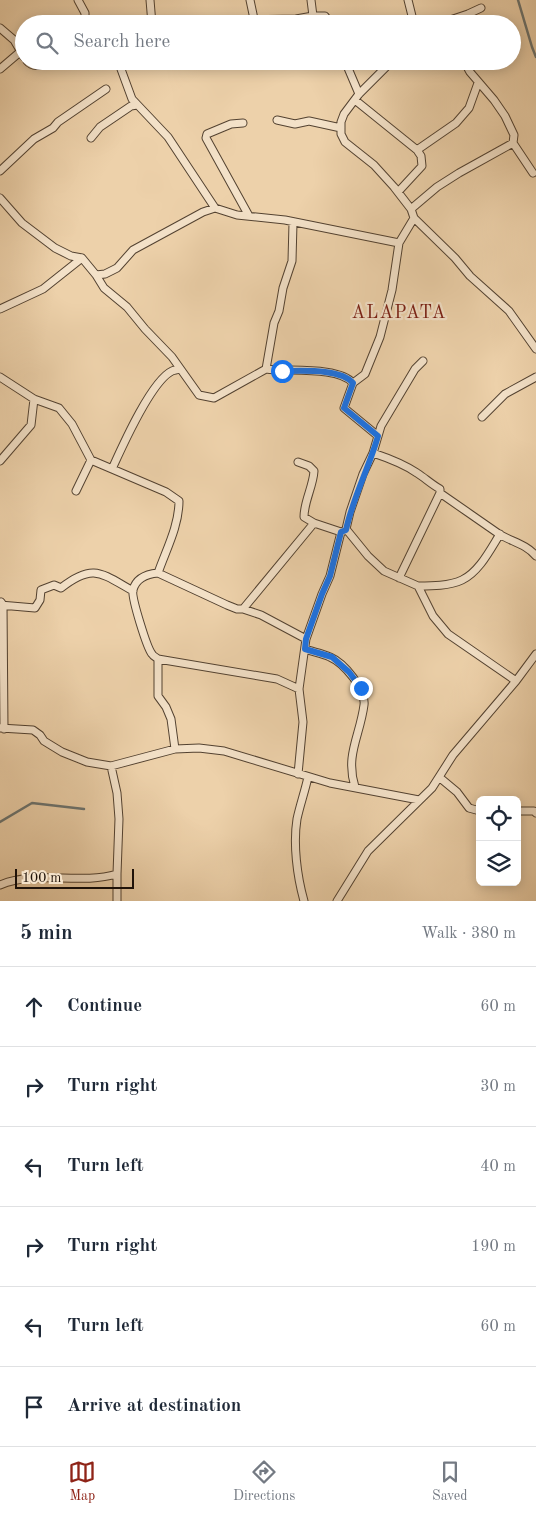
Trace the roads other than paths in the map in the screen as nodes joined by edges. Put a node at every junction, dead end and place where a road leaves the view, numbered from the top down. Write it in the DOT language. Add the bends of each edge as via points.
graph roads {
  1 [pos="78,0"];
  2 [pos="150,0"];
  3 [pos="250,0"];
  4 [pos="311,0"];
  5 [pos="408,0"];
  6 [pos="481,8"];
  7 [pos="86,15"];
  8 [pos="152,15"];
  9 [pos="253,15"];
  10 [pos="313,15"];
  11 [pos="412,15"];
  12 [pos="465,15"];
  13 [pos="0,28"];
  14 [pos="15,42"];
  15 [pos="15,59"];
  16 [pos="0,69"];
  17 [pos="121,70"];
  18 [pos="348,70"];
  19 [pos="383,70"];
  20 [pos="470,70"];
  21 [pos="478,83"];
  22 [pos="106,89"];
  23 [pos="357,97"];
  24 [pos="137,105"];
  25 [pos="277,120"];
  26 [pos="243,123"];
  27 [pos="341,128"];
  28 [pos="91,138"];
  29 [pos="513,144"];
  30 [pos="417,150"];
  31 [pos="0,171"];
  32 [pos="533,173"];
  33 [pos="398,192"];
  34 [pos="0,198"];
  35 [pos="215,208"];
  36 [pos="411,209"];
  37 [pos="249,216"];
  38 [pos="414,218"];
  39 [pos="293,223"];
  40 [pos="399,243"];
  41 [pos="82,258"];
  42 [pos="96,275"];
  43 [pos="0,310"];
  44 [pos="536,349"];
  45 [pos="424,361"];
  46 [pos="179,369"];
  47 [pos="266,370"];
  48 [pos="0,377"];
  49 [pos="536,377"];
  50 [pos="353,383"];
  51 [pos="34,399"];
  52 [pos="482,417"];
  53 [pos="378,436"];
  54 [pos="373,453"];
  55 [pos="91,460"];
  56 [pos="0,461"];
  57 [pos="298,462"];
  58 [pos="112,469"];
  59 [pos="76,490"];
  60 [pos="440,493"];
  61 [pos="314,523"];
  62 [pos="344,531"];
  63 [pos="500,534"];
  64 [pos="536,556"];
  65 [pos="158,573"];
  66 [pos="399,578"];
  67 [pos="418,586"];
  68 [pos="133,591"];
  69 [pos="1,604"];
  70 [pos="243,609"];
  71 [pos="306,639"];
  72 [pos="305,649"];
  73 [pos="536,654"];
  74 [pos="158,659"];
  75 [pos="516,681"];
  76 [pos="299,689"];
  77 [pos="2,728"];
  78 [pos="175,749"];
  79 [pos="112,766"];
  80 [pos="298,774"];
  81 [pos="308,777"];
  82 [pos="439,777"];
  83 [pos="355,787"];
  84 [pos="419,800"];
  85 [pos="476,810"];
  86 [pos="521,811"];
  87 [pos="536,813"];
  88 [pos="117,874"];
  89 [pos="0,885"];
  90 [pos="117,901"];
  91 [pos="304,901"];
  92 [pos="337,901"];
  1 -- 7 [label="street"];
  2 -- 8 [label="street"];
  3 -- 9 [label="street"];
  4 -- 10 [label="street"];
  5 -- 11 [label="street"];
  6 -- 12 [label="street"];
  13 -- 14 [label="street"];
  15 -- 16 [label="street"];
  17 -- 24 [label="street"];
  18 -- 23 [label="street"];
  19 -- 23 [label="street"];
  20 -- 21 [label="street"];
  21 -- 29 [label="street" via="505,116 514,135"];
  21 -- 30 [label="street" via="469,108 456,123"];
  22 -- 31 [label="street" via="34,139"];
  23 -- 27 [label="street" via="344,114"];
  23 -- 30 [label="street"];
  24 -- 28 [label="street" via="100,127"];
  24 -- 35 [label="street" via="168,137"];
  25 -- 27 [label="street" via="295,124 309,121"];
  26 -- 37 [label="street" via="231,124 207,134 206,138"];
  27 -- 33 [label="street" via="345,142 374,165"];
  29 -- 32 [label="street"];
  29 -- 36 [label="street" via="459,172"];
  30 -- 33 [label="street" via="422,166"];
  33 -- 36 [label="street"];
  34 -- 41 [label="street" via="22,223 43,239 71,256"];
  35 -- 37 [label="street"];
  35 -- 42 [label="street" via="133,250 117,268"];
  36 -- 38 [label="street"];
  37 -- 39 [label="street"];
  38 -- 40 [label="street"];
  38 -- 44 [label="street" via="509,311"];
  39 -- 40 [label="street"];
  39 -- 47 [label="street" via="292,261 274,323"];
  40 -- 50 [label="street" via="380,337 365,374"];
  41 -- 42 [label="street"];
  41 -- 43 [label="street" via="43,288"];
  42 -- 46 [label="street" via="104,288 128,307"];
  45 -- 53 [label="street" via="415,369"];
  46 -- 47 [label="street" via="200,396 214,398"];
  46 -- 58 [label="street" via="171,371 158,384 135,419"];
  47 -- 50 [label="street" via="330,373 349,378"];
  48 -- 51 [label="street"];
  49 -- 52 [label="street" via="505,394"];
  50 -- 53 [label="street" via="344,408"];
  51 -- 55 [label="street" via="59,408 72,424"];
  51 -- 56 [label="street" via="31,425"];
  53 -- 54 [label="street"];
  54 -- 60 [label="street" via="410,468 440,489"];
  54 -- 62 [label="street"];
  55 -- 58 [label="street"];
  55 -- 59 [label="street"];
  57 -- 61 [label="street" via="314,471 304,517"];
  58 -- 65 [label="street" via="166,492 179,501 171,539"];
  60 -- 63 [label="street"];
  60 -- 66 [label="street"];
  61 -- 62 [label="street"];
  61 -- 70 [label="street"];
  62 -- 66 [label="street" via="384,571"];
  62 -- 71 [label="street"];
  63 -- 64 [label="street" via="522,544"];
  63 -- 67 [label="street" via="486,557 462,580"];
  65 -- 68 [label="street" via="143,577"];
  65 -- 70 [label="street" via="237,610"];
  66 -- 67 [label="street"];
  67 -- 75 [label="street" via="433,616 448,634"];
  68 -- 69 [label="street" via="103,574 90,572 61,588 54,585 41,590 36,608"];
  68 -- 74 [label="street" via="150,650"];
  69 -- 77 [label="street"];
  70 -- 71 [label="street"];
  71 -- 72 [label="street"];
  72 -- 76 [label="street"];
  72 -- 83 [label="street" via="332,657 361,688 365,703 351,761"];
  73 -- 75 [label="street"];
  74 -- 76 [label="street" via="277,679"];
  74 -- 78 [label="street" via="158,696 171,719"];
  75 -- 82 [label="street" via="453,755"];
  76 -- 80 [label="street" via="303,722"];
  77 -- 79 [label="street" via="32,730 62,752 87,762"];
  78 -- 79 [label="street"];
  78 -- 80 [label="street" via="224,751"];
  79 -- 88 [label="street" via="120,818"];
  80 -- 81 [label="street"];
  81 -- 83 [label="street"];
  81 -- 91 [label="street" via="297,826 298,871"];
  82 -- 84 [label="street"];
  82 -- 85 [label="street" via="470,808"];
  83 -- 84 [label="street"];
  84 -- 92 [label="street" via="368,850"];
  86 -- 87 [label="street"];
  88 -- 89 [label="street" via="18,880"];
  88 -- 90 [label="street"];
}
